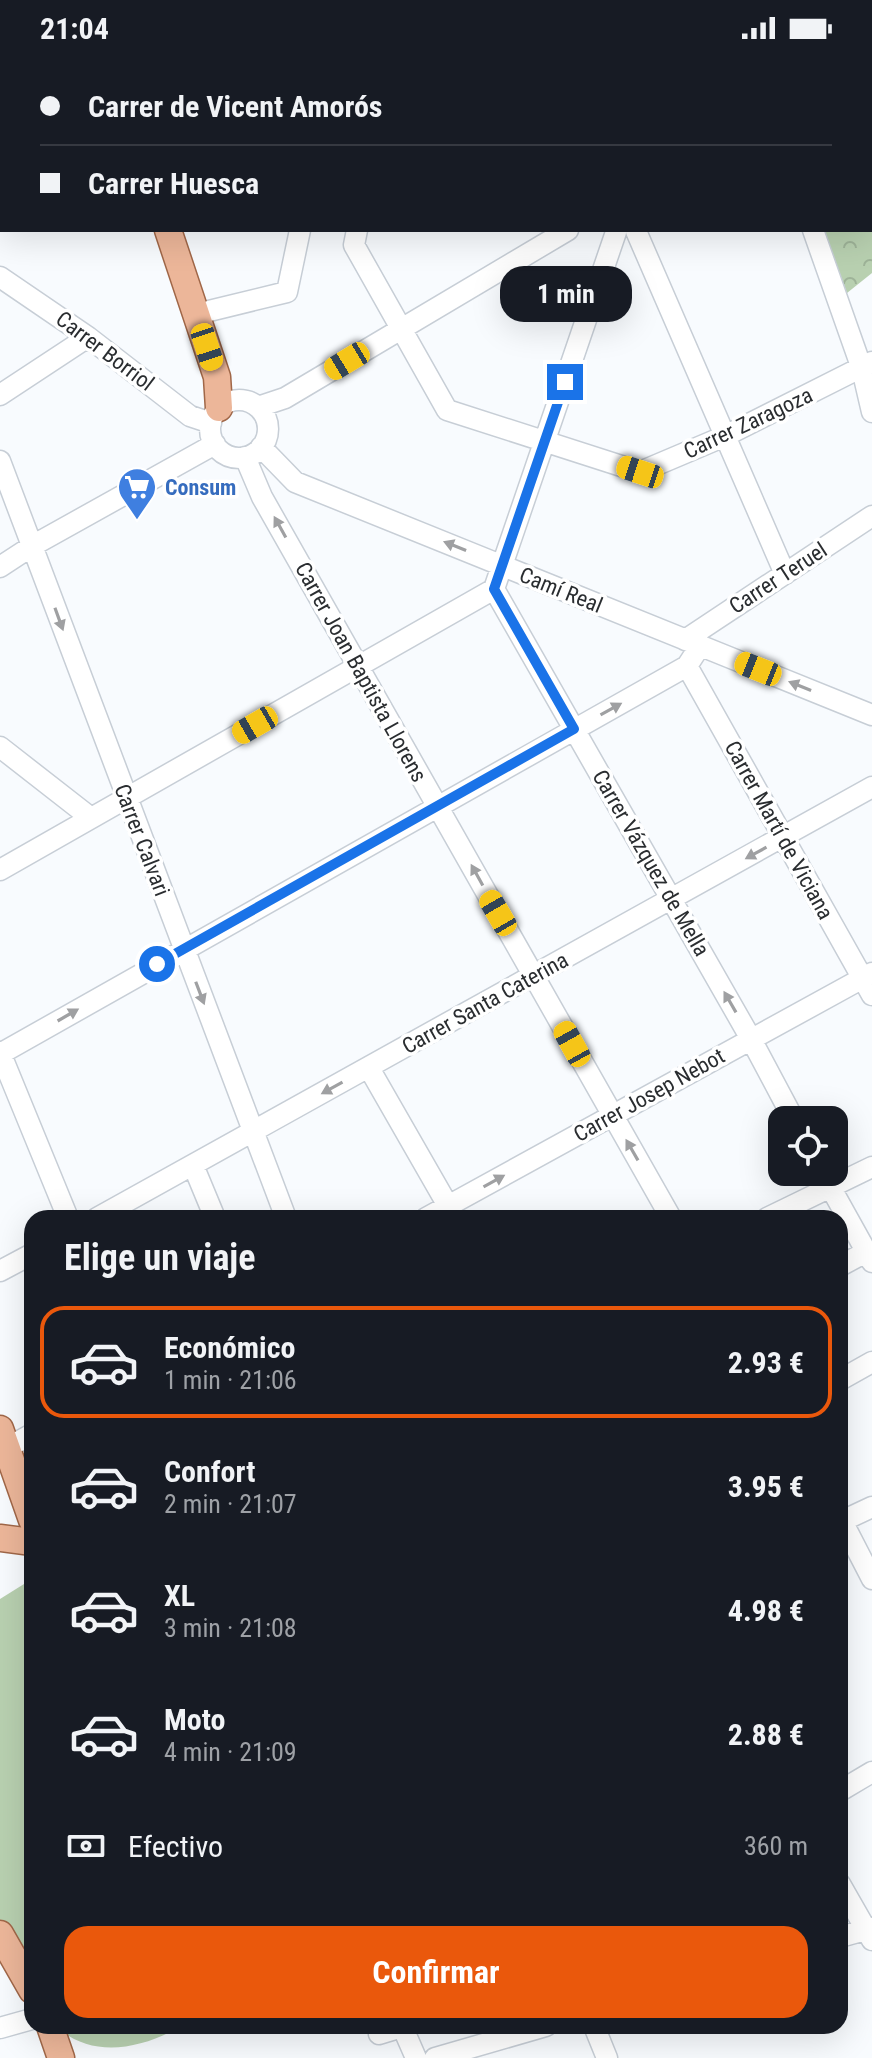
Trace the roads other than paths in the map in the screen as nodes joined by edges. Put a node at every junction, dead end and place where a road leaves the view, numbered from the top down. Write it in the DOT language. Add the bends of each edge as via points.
graph roads {
  1 [pos="169,232"];
  2 [pos="187,232"];
  3 [pos="300,232"];
  4 [pos="357,232"];
  5 [pos="565,232"];
  6 [pos="625,232"];
  7 [pos="625,232"];
  8 [pos="814,232"];
  9 [pos="0,277"];
  10 [pos="209,311"];
  11 [pos="401,329"];
  12 [pos="88,337"];
  13 [pos="864,358"];
  14 [pos="0,395"];
  15 [pos="239,412"];
  16 [pos="872,412"];
  17 [pos="725,436"];
  18 [pos="544,442"];
  19 [pos="215,444"];
  20 [pos="253,452"];
  21 [pos="0,461"];
  22 [pos="872,516"];
  23 [pos="32,546"];
  24 [pos="502,566"];
  25 [pos="0,567"];
  26 [pos="785,574"];
  27 [pos="486,593"];
  28 [pos="693,643"];
  29 [pos="358,666"];
  30 [pos="687,666"];
  31 [pos="872,715"];
  32 [pos="574,729"];
  33 [pos="0,747"];
  34 [pos="872,787"];
  35 [pos="126,799"];
  36 [pos="438,807"];
  37 [pos="91,818"];
  38 [pos="784,838"];
  39 [pos="0,870"];
  40 [pos="672,900"];
  41 [pos="183,950"];
  42 [pos="534,976"];
  43 [pos="869,982"];
  44 [pos="751,1039"];
  45 [pos="0,1053"];
  46 [pos="369,1068"];
  47 [pos="787,1106"];
  48 [pos="612,1115"];
  49 [pos="253,1131"];
  50 [pos="193,1165"];
  51 [pos="872,1167"];
  52 [pos="848,1174"];
  53 [pos="817,1186"];
  54 [pos="829,1186"];
  55 [pos="134,1209"];
  56 [pos="65,1210"];
  57 [pos="212,1210"];
  58 [pos="283,1210"];
  59 [pos="451,1210"];
  60 [pos="455,1210"];
  61 [pos="666,1210"];
  62 [pos="779,1210"];
  63 [pos="843,1210"];
  64 [pos="848,1219"];
  65 [pos="869,1257"];
  66 [pos="24,1258"];
  67 [pos="848,1264"];
  68 [pos="0,1271"];
  69 [pos="872,1362"];
  70 [pos="848,1376"];
  71 [pos="24,1435"];
  72 [pos="3,1438"];
  73 [pos="24,1497"];
  74 [pos="872,1507"];
  75 [pos="848,1517"];
  76 [pos="848,1533"];
  77 [pos="0,1538"];
  78 [pos="24,1541"];
  79 [pos="872,1579"];
  80 [pos="872,1772"];
  81 [pos="848,1786"];
  82 [pos="848,1897"];
  83 [pos="870,1932"];
  84 [pos="0,1934"];
  85 [pos="848,1936"];
  86 [pos="24,1976"];
  87 [pos="24,2021"];
  88 [pos="0,2028"];
  89 [pos="53,2034"];
  90 [pos="406,2034"];
  91 [pos="518,2034"];
  92 [pos="597,2034"];
  93 [pos="61,2058"];
  94 [pos="416,2058"];
  95 [pos="435,2058"];
  96 [pos="607,2058"];
  1 -- 15 [label="main road" via="217,377"];
  2 -- 10 [label="main road"];
  3 -- 10 [label="street" via="287,292"];
  4 -- 11 [label="street, Carrer Zaragoza" via="354,245"];
  5 -- 11 [label="street"];
  6 -- 17 [label="street"];
  7 -- 18 [label="street"];
  8 -- 13 [label="street"];
  9 -- 12 [label="street, Carrer Borriol"];
  10 -- 15 [label="main road"];
  11 -- 15 [label="street" via="285,398"];
  11 -- 18 [label="street, Carrer Zaragoza" via="447,410"];
  12 -- 14 [label="street"];
  12 -- 15 [label="street, Carrer Borriol" via="190,416"];
  13 -- 16 [label="street"];
  13 -- 17 [label="street, Carrer Zaragoza"];
  15 -- 19 [label="street"];
  15 -- 20 [label="street" via="268,430"];
  17 -- 18 [label="street, Carrer Zaragoza" via="640,472"];
  17 -- 26 [label="street"];
  18 -- 24 [label="street"];
  19 -- 20 [label="street" via="228,455"];
  19 -- 23 [label="street"];
  24 -- 20 [label="street, Camí Real, one-way" via="295,482"];
  29 -- 20 [label="street, Carrer Joan Baptista Llorens, one-way" via="262,497"];
  21 -- 23 [label="street, Carrer Calvari"];
  22 -- 26 [label="street, Carrer Teruel"];
  23 -- 25 [label="street"];
  23 -- 35 [label="street, Carrer Calvari, one-way"];
  24 -- 27 [label="street"];
  24 -- 28 [label="street, Camí Real"];
  26 -- 28 [label="street, Carrer Teruel"];
  27 -- 29 [label="street"];
  27 -- 32 [label="street, Carrer Vázquez de Mella" via="505,607"];
  28 -- 30 [label="street"];
  31 -- 28 [label="street, Camí Real, one-way"];
  29 -- 35 [label="street"];
  29 -- 36 [label="street, Carrer Joan Baptista Llorens"];
  32 -- 30 [label="street, one-way"];
  30 -- 38 [label="street, Carrer Martí de Viciana"];
  32 -- 36 [label="street"];
  32 -- 40 [label="street, Carrer Vázquez de Mella"];
  33 -- 37 [label="street"];
  34 -- 38 [label="street, Carrer Santa Caterina"];
  35 -- 37 [label="street"];
  35 -- 41 [label="street, Carrer Calvari"];
  36 -- 41 [label="street"];
  42 -- 36 [label="street, Carrer Joan Baptista Llorens, one-way"];
  37 -- 39 [label="street"];
  38 -- 40 [label="street, Carrer Santa Caterina, one-way"];
  38 -- 43 [label="street, Carrer Martí de Viciana"];
  40 -- 42 [label="street, Carrer Santa Caterina"];
  44 -- 40 [label="street, Carrer Vázquez de Mella, one-way"];
  45 -- 41 [label="street, one-way"];
  41 -- 49 [label="street, Carrer Calvari, one-way"];
  42 -- 46 [label="street, Carrer Santa Caterina"];
  42 -- 48 [label="street, Carrer Joan Baptista Llorens"];
  43 -- 44 [label="street, Carrer Josep Nebot"];
  44 -- 47 [label="street, Carrer Vázquez de Mella"];
  44 -- 48 [label="street, Carrer Josep Nebot"];
  45 -- 56 [label="street"];
  46 -- 49 [label="street, Carrer Santa Caterina, one-way"];
  46 -- 59 [label="street"];
  60 -- 48 [label="street, Carrer Josep Nebot, one-way"];
  61 -- 48 [label="street, Carrer Joan Baptista Llorens, one-way"];
  49 -- 50 [label="street, Carrer Santa Caterina"];
  49 -- 58 [label="street, Carrer Calvari"];
  50 -- 55 [label="street, Carrer Santa Caterina"];
  50 -- 57 [label="street"];
  51 -- 52 [label="street"];
  53 -- 62 [label="street"];
  54 -- 63 [label="street"];
  64 -- 65 [label="street"];
  65 -- 67 [label="street"];
  66 -- 68 [label="street"];
  69 -- 70 [label="street"];
  71 -- 72 [label="street"];
  72 -- 73 [label="main road"];
  74 -- 75 [label="street"];
  76 -- 79 [label="street"];
  77 -- 78 [label="main road"];
  80 -- 81 [label="street"];
  82 -- 83 [label="street"];
  83 -- 85 [label="street"];
  84 -- 86 [label="main road"];
  87 -- 88 [label="street"];
  89 -- 93 [label="main road"];
  90 -- 94 [label="street"];
  91 -- 95 [label="street"];
  92 -- 96 [label="street"];
}
